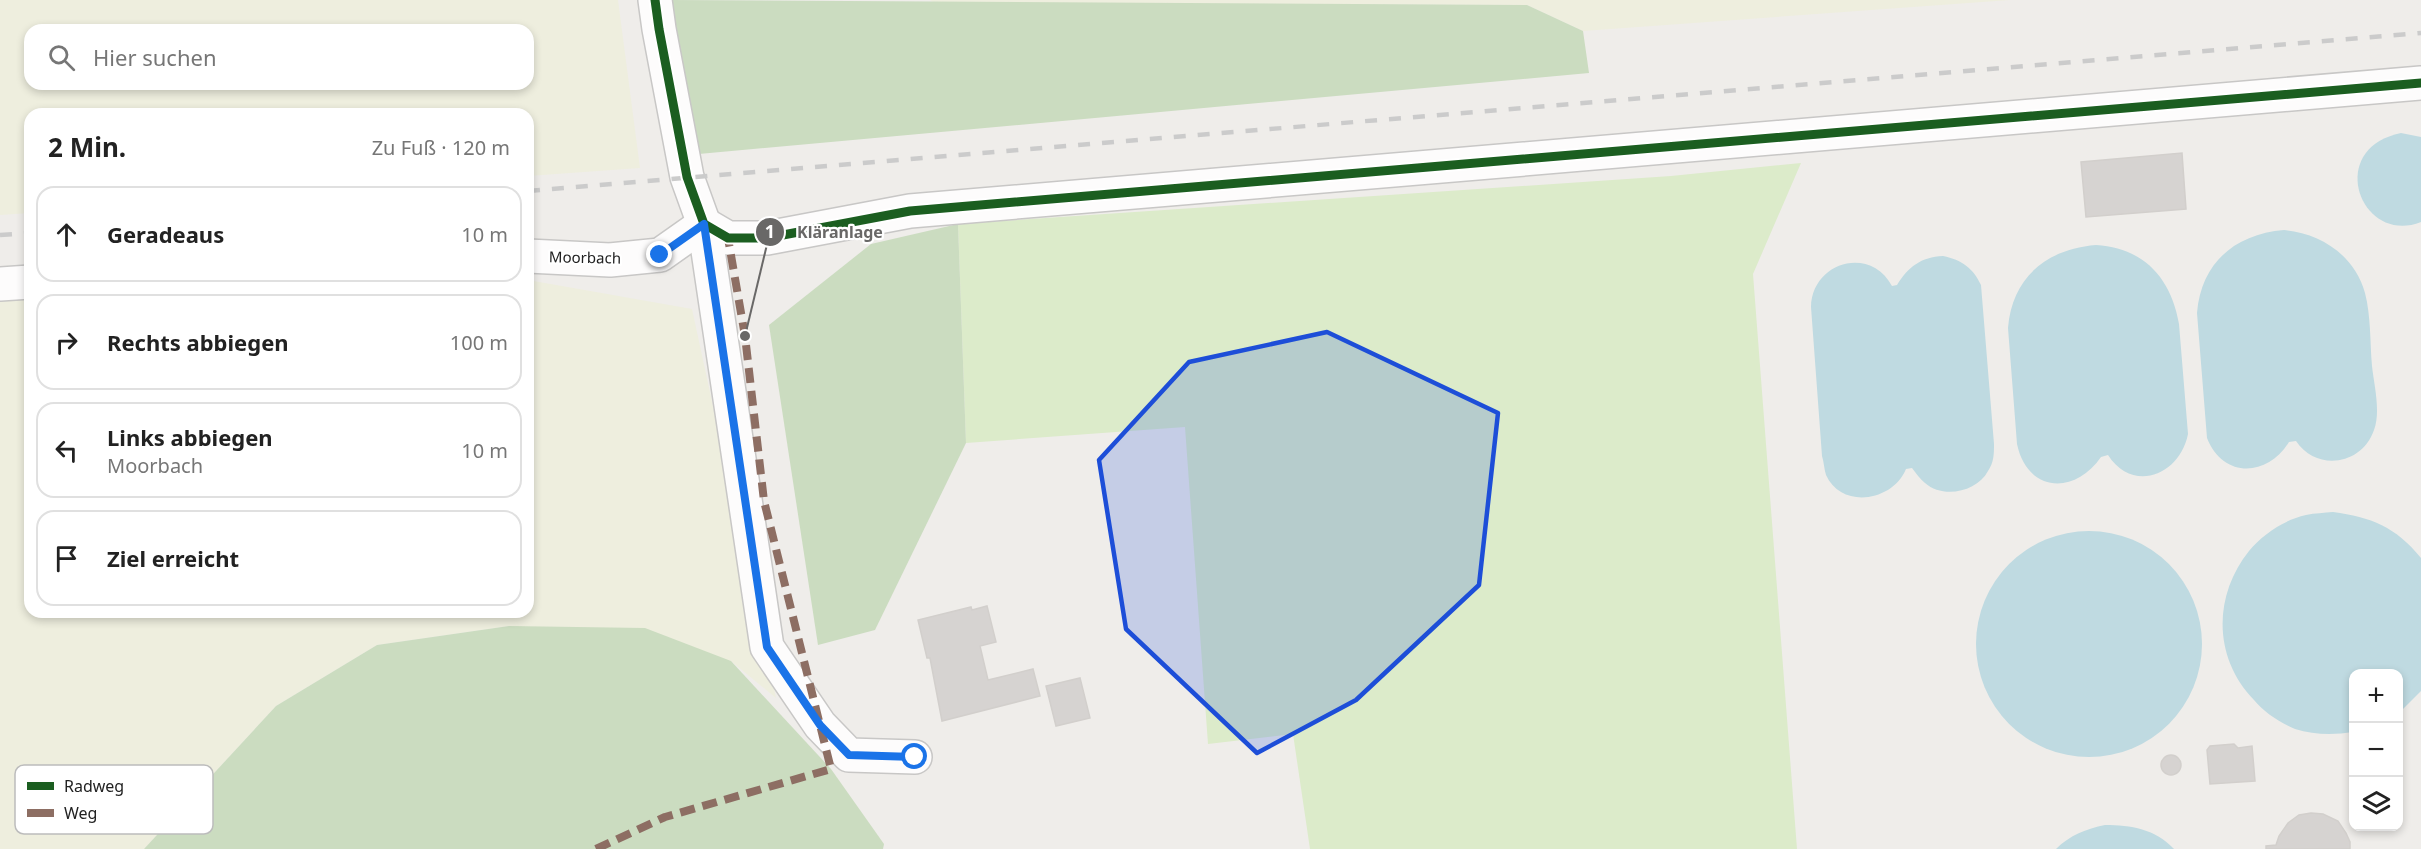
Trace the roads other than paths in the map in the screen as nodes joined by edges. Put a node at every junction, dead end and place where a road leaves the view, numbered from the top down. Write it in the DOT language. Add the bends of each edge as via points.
graph roads {
  1 [pos="656,0"];
  2 [pos="2421,82"];
  3 [pos="704,224"];
  4 [pos="534,256"];
  5 [pos="24,282"];
  6 [pos="0,284"];
  7 [pos="915,757"];
  1 -- 3 [label="street" via="687,177"];
  2 -- 3 [label="street" via="910,211 767,238 728,238"];
  3 -- 4 [label="street, Moorbach" via="660,255 610,260"];
  3 -- 7 [label="street" via="767,647 820,725 849,755"];
  5 -- 6 [label="street"];
}
